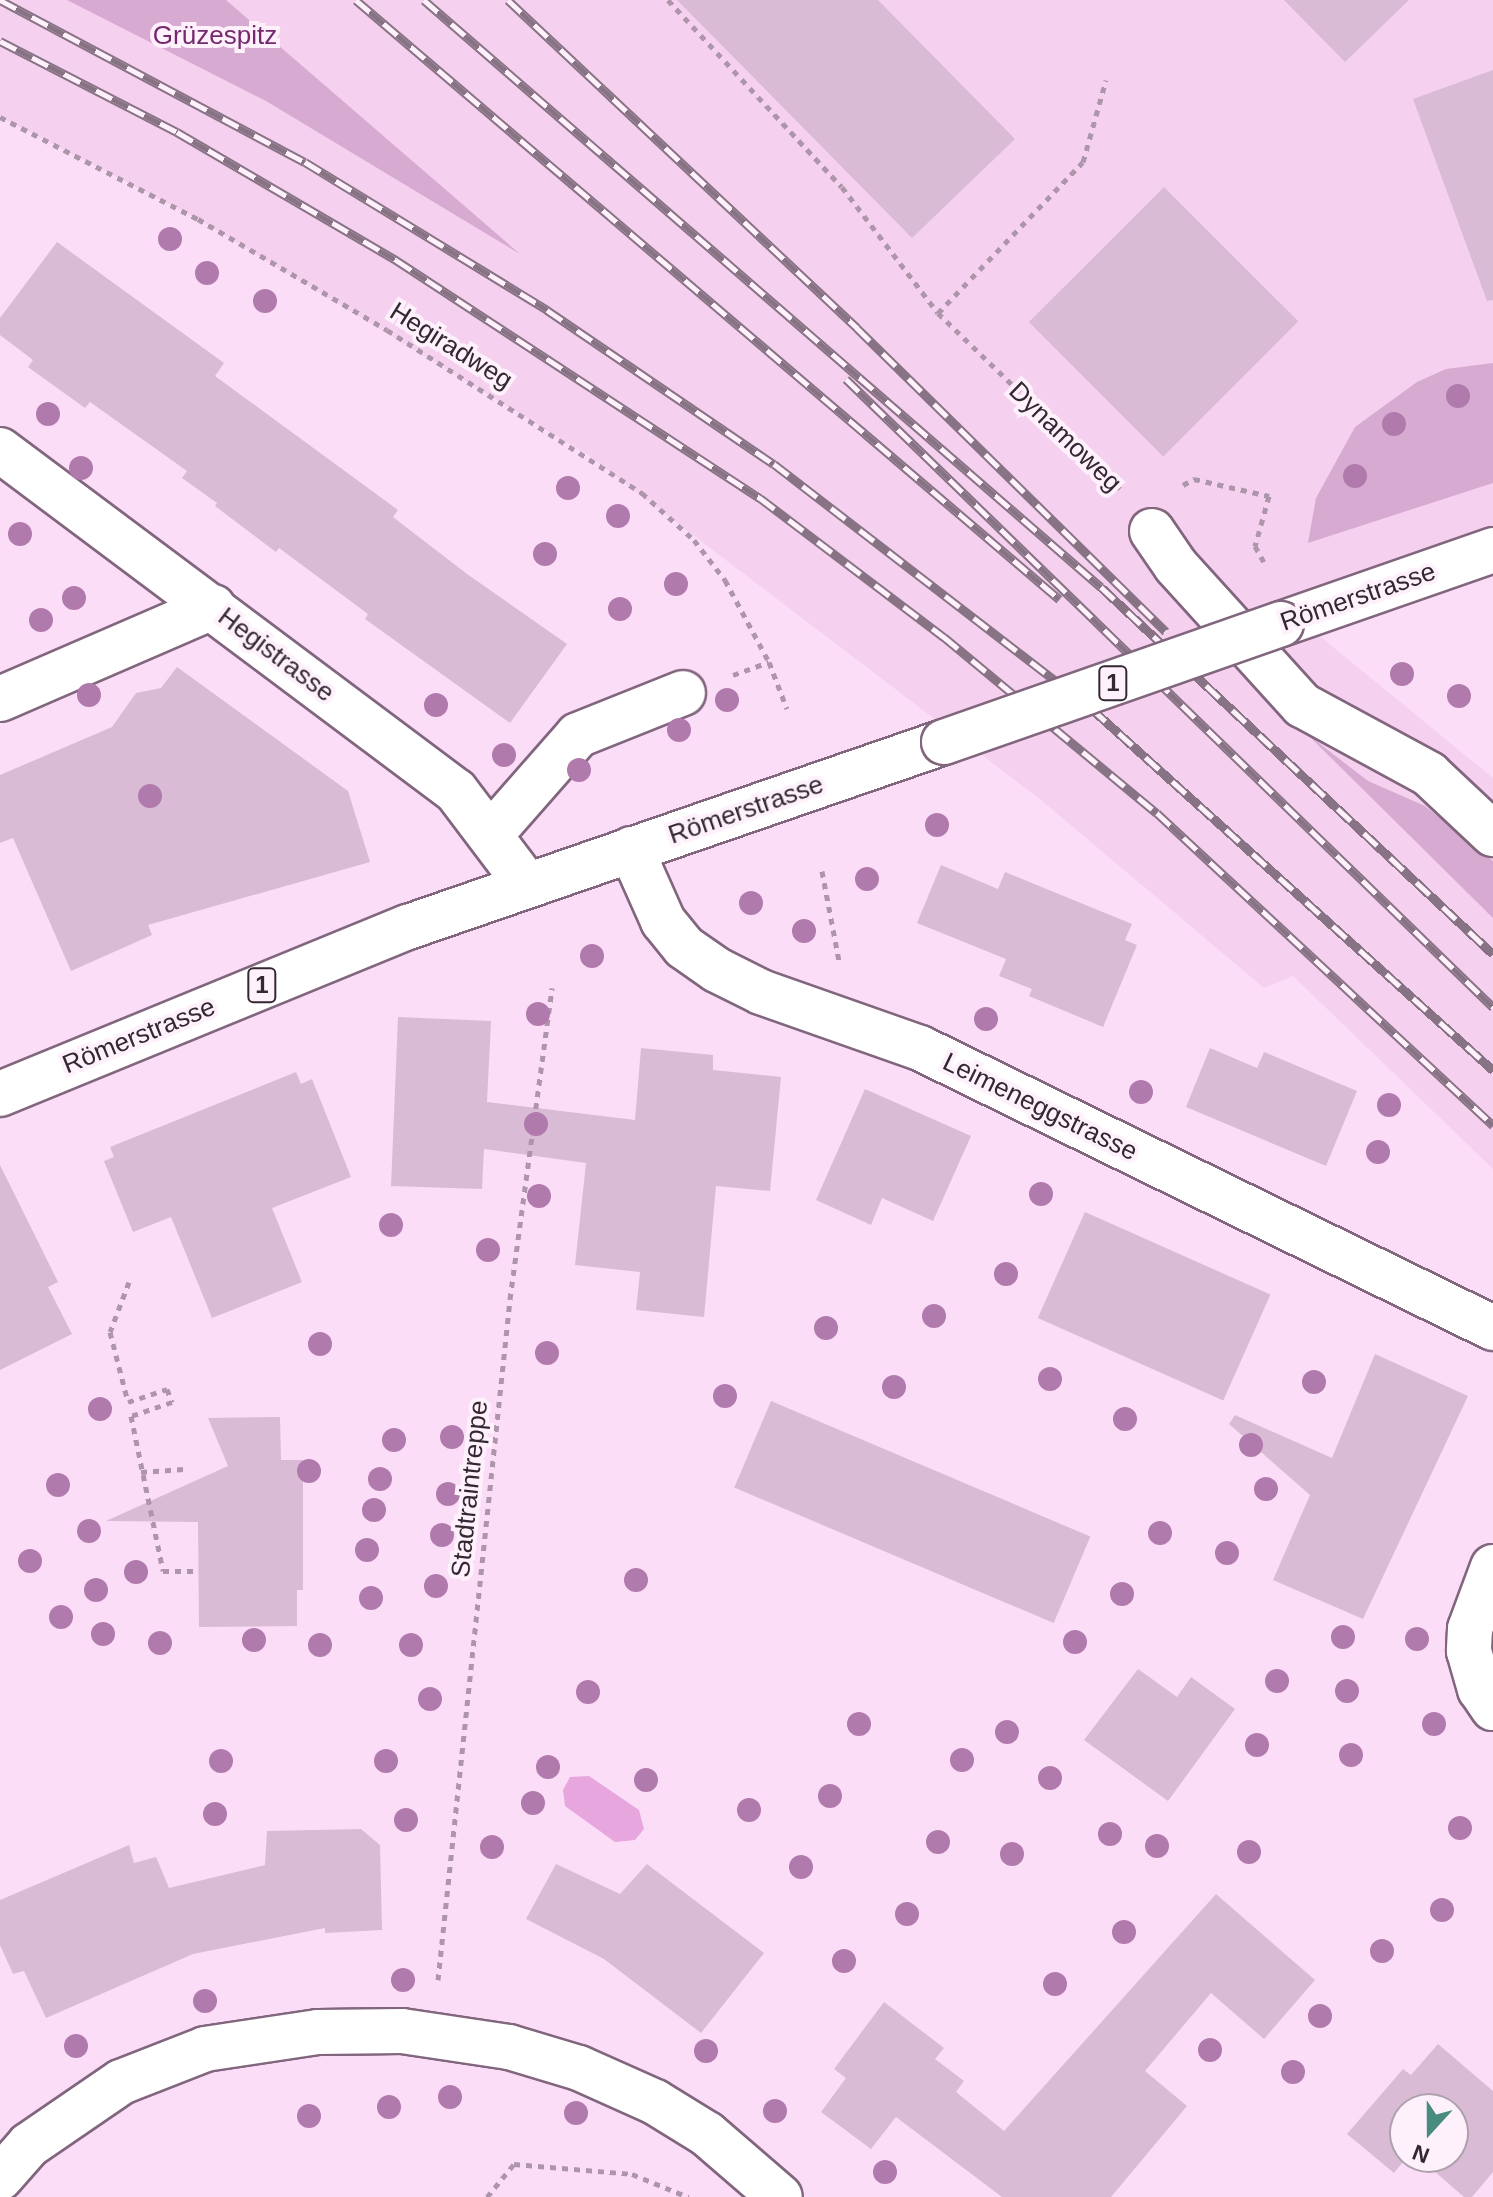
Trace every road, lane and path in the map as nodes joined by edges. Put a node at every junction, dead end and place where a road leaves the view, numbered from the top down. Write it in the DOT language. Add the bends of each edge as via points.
graph roads {
  1 [pos="668,0"];
  2 [pos="1106,80"];
  3 [pos="0,117"];
  4 [pos="938,313"];
  5 [pos="0,450"];
  6 [pos="1194,479"];
  7 [pos="1152,531"];
  8 [pos="1266,566"];
  9 [pos="1483,566"];
  10 [pos="213,607"];
  11 [pos="683,693"];
  12 [pos="0,699"];
  13 [pos="787,709"];
  14 [pos="492,833"];
  15 [pos="1493,834"];
  16 [pos="631,849"];
  17 [pos="822,871"];
  18 [pos="527,885"];
  19 [pos="552,988"];
  20 [pos="848,1022"];
  21 [pos="0,1094"];
  22 [pos="129,1282"];
  23 [pos="1493,1328"];
  24 [pos="184,1469"];
  25 [pos="141,1472"];
  26 [pos="1493,1567"];
  27 [pos="198,1571"];
  28 [pos="1493,1708"];
  29 [pos="437,1985"];
  30 [pos="0,2178"];
  31 [pos="487,2197"];
  32 [pos="688,2197"];
  33 [pos="780,2197"];
  1 -- 4 [label="path, Dynamoweg" via="842,187"];
  2 -- 4 [label="path" via="1083,162"];
  3 -- 13 [label="path, Hegiradweg" via="198,219 400,338 642,493 694,540 725,580 764,650"];
  4 -- 7 [label="path, Dynamoweg" via="1130,500"];
  5 -- 10 [label="street, Hegistrasse"];
  6 -- 8 [label="path" via="1269,496 1255,546"];
  7 -- 15 [label="street" via="1176,566 1302,705 1344,723 1429,774"];
  9 -- 16 [label="street, Römerstrasse / 1, bridge" via="1281,624"];
  10 -- 12 [label="street"];
  10 -- 14 [label="street, Hegistrasse" via="456,791"];
  11 -- 14 [label="street" via="578,735"];
  14 -- 18 [label="street, Hegistrasse"];
  16 -- 18 [label="street, Römerstrasse / 1"];
  16 -- 20 [label="street, Leimeneggstrasse" via="663,921 684,947 761,992"];
  17 -- 20 [label="path"];
  18 -- 21 [label="street, Römerstrasse / 1" via="408,927"];
  19 -- 29 [label="path, Stadtraintreppe" via="532,1113"];
  20 -- 23 [label="street, Leimeneggstrasse" via="920,1048"];
  22 -- 25 [label="path" via="110,1332 128,1402 167,1389 172,1402 131,1416"];
  24 -- 25 [label="path"];
  25 -- 27 [label="path" via="163,1571"];
  26 -- 28 [label="street" via="1470,1629 1469,1651 1480,1689"];
  30 -- 33 [label="street" via="29,2145 121,2082 205,2049 318,2032 402,2031 509,2047 579,2068 655,2102 707,2134"];
  31 -- 32 [label="path" via="514,2164 632,2174"];
}
